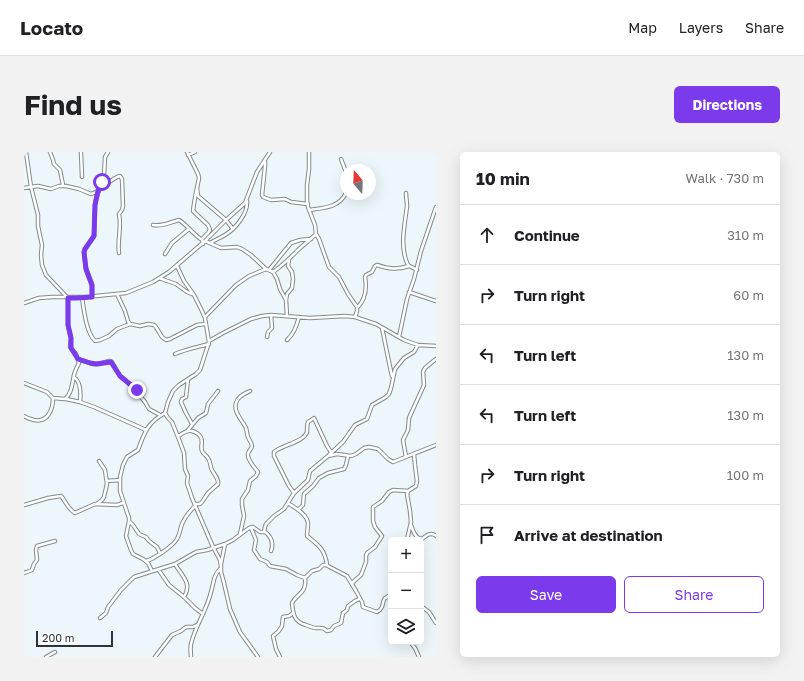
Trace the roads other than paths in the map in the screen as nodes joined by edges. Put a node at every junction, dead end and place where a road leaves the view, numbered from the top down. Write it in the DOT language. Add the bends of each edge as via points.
graph roads {
  1 [pos="26,152"];
  2 [pos="50,152"];
  3 [pos="80,152"];
  4 [pos="108,152"];
  5 [pos="195,152"];
  6 [pos="270,152"];
  7 [pos="309,152"];
  8 [pos="188,154"];
  9 [pos="341,159"];
  10 [pos="264,161"];
  11 [pos="343,164"];
  12 [pos="82,177"];
  13 [pos="62,186"];
  14 [pos="31,187"];
  15 [pos="197,188"];
  16 [pos="25,189"];
  17 [pos="98,191"];
  18 [pos="406,193"];
  19 [pos="342,200"];
  20 [pos="247,201"];
  21 [pos="308,204"];
  22 [pos="436,206"];
  23 [pos="309,210"];
  24 [pos="226,220"];
  25 [pos="153,225"];
  26 [pos="189,229"];
  27 [pos="233,229"];
  28 [pos="316,234"];
  29 [pos="311,239"];
  30 [pos="202,240"];
  31 [pos="204,243"];
  32 [pos="209,243"];
  33 [pos="119,253"];
  34 [pos="165,254"];
  35 [pos="289,259"];
  36 [pos="176,266"];
  37 [pos="409,266"];
  38 [pos="268,269"];
  39 [pos="417,270"];
  40 [pos="273,272"];
  41 [pos="159,278"];
  42 [pos="410,292"];
  43 [pos="117,294"];
  44 [pos="193,294"];
  45 [pos="68,297"];
  46 [pos="92,297"];
  47 [pos="82,298"];
  48 [pos="286,300"];
  49 [pos="436,301"];
  50 [pos="24,303"];
  51 [pos="357,308"];
  52 [pos="271,315"];
  53 [pos="287,316"];
  54 [pos="299,317"];
  55 [pos="355,317"];
  56 [pos="205,318"];
  57 [pos="130,324"];
  58 [pos="206,324"];
  59 [pos="382,327"];
  60 [pos="267,337"];
  61 [pos="400,337"];
  62 [pos="287,340"];
  63 [pos="209,342"];
  64 [pos="418,345"];
  65 [pos="436,346"];
  66 [pos="175,354"];
  67 [pos="78,359"];
  68 [pos="436,359"];
  69 [pos="74,376"];
  70 [pos="393,377"];
  71 [pos="188,379"];
  72 [pos="24,383"];
  73 [pos="218,391"];
  74 [pos="250,391"];
  75 [pos="53,398"];
  76 [pos="66,399"];
  77 [pos="80,402"];
  78 [pos="165,412"];
  79 [pos="160,415"];
  80 [pos="24,416"];
  81 [pos="192,424"];
  82 [pos="146,430"];
  83 [pos="188,430"];
  84 [pos="178,436"];
  85 [pos="436,445"];
  86 [pos="331,452"];
  87 [pos="414,454"];
  88 [pos="328,456"];
  89 [pos="348,456"];
  90 [pos="406,457"];
  91 [pos="99,460"];
  92 [pos="120,480"];
  93 [pos="107,481"];
  94 [pos="408,491"];
  95 [pos="294,493"];
  96 [pos="124,503"];
  97 [pos="288,503"];
  98 [pos="97,504"];
  99 [pos="24,505"];
  100 [pos="195,505"];
  101 [pos="298,510"];
  102 [pos="129,521"];
  103 [pos="410,524"];
  104 [pos="250,527"];
  105 [pos="264,531"];
  106 [pos="240,534"];
  107 [pos="436,536"];
  108 [pos="408,537"];
  109 [pos="55,541"];
  110 [pos="225,544"];
  111 [pos="213,547"];
  112 [pos="270,550"];
  113 [pos="160,553"];
  114 [pos="146,561"];
  115 [pos="174,564"];
  116 [pos="221,564"];
  117 [pos="327,565"];
  118 [pos="158,569"];
  119 [pos="221,569"];
  120 [pos="152,571"];
  121 [pos="24,573"];
  122 [pos="305,578"];
  123 [pos="352,583"];
  124 [pos="184,596"];
  125 [pos="388,596"];
  126 [pos="360,599"];
  127 [pos="424,608"];
  128 [pos="294,613"];
  129 [pos="203,614"];
  130 [pos="100,618"];
  131 [pos="436,623"];
  132 [pos="197,625"];
  133 [pos="412,645"];
  134 [pos="55,652"];
  135 [pos="46,657"];
  136 [pos="155,657"];
  137 [pos="191,657"];
  138 [pos="258,657"];
  139 [pos="280,657"];
  140 [pos="419,657"];
  1 -- 14 [label="street"];
  2 -- 13 [label="street" via="54,164 60,170"];
  3 -- 12 [label="street"];
  4 -- 17 [label="street" via="105,157 104,176"];
  5 -- 8 [label="street"];
  6 -- 10 [label="street"];
  7 -- 21 [label="street"];
  8 -- 15 [label="street" via="198,174"];
  9 -- 11 [label="street"];
  10 -- 20 [label="street" via="257,172"];
  10 -- 21 [label="street" via="263,196 271,200 285,199"];
  13 -- 14 [label="street" via="51,189"];
  13 -- 17 [label="street" via="91,194"];
  14 -- 16 [label="street"];
  14 -- 45 [label="street" via="38,215 43,268 46,275"];
  15 -- 24 [label="street" via="199,197"];
  15 -- 30 [label="street" via="193,211 210,230"];
  17 -- 33 [label="street" via="116,177 121,177 123,206 119,214"];
  17 -- 46 [label="street" via="94,236 84,253"];
  18 -- 37 [label="street" via="404,252"];
  19 -- 23 [label="street" via="325,208"];
  20 -- 24 [label="street"];
  20 -- 27 [label="street" via="245,212"];
  21 -- 23 [label="street"];
  22 -- 39 [label="street"];
  23 -- 28 [label="street"];
  24 -- 27 [label="street"];
  24 -- 31 [label="street"];
  25 -- 26 [label="street" via="163,226 179,220"];
  26 -- 30 [label="street"];
  26 -- 34 [label="street" via="172,243"];
  27 -- 32 [label="street"];
  28 -- 29 [label="street"];
  28 -- 51 [label="street" via="329,267 339,277"];
  29 -- 35 [label="street"];
  29 -- 38 [label="street" via="291,243"];
  30 -- 31 [label="street"];
  31 -- 32 [label="street"];
  31 -- 36 [label="street"];
  32 -- 38 [label="street" via="221,248 242,249"];
  35 -- 40 [label="street"];
  35 -- 48 [label="street" via="288,266 293,279"];
  36 -- 41 [label="street"];
  36 -- 44 [label="street"];
  37 -- 39 [label="street"];
  37 -- 51 [label="street" via="393,269 375,266 372,272 364,277 365,294"];
  38 -- 40 [label="street"];
  38 -- 56 [label="street" via="249,276 236,286"];
  39 -- 42 [label="street"];
  40 -- 48 [label="street" via="280,292"];
  41 -- 43 [label="street" via="132,291"];
  41 -- 44 [label="street"];
  42 -- 49 [label="street"];
  42 -- 61 [label="street"];
  43 -- 46 [label="street"];
  43 -- 57 [label="street"];
  44 -- 56 [label="street"];
  45 -- 47 [label="street"];
  45 -- 50 [label="street" via="39,298"];
  45 -- 67 [label="street" via="70,347"];
  46 -- 47 [label="street"];
  47 -- 57 [label="street" via="94,340 109,336"];
  48 -- 53 [label="street"];
  51 -- 55 [label="street"];
  52 -- 53 [label="street"];
  52 -- 60 [label="street" via="272,328 268,331"];
  52 -- 63 [label="street" via="252,319"];
  53 -- 54 [label="street"];
  54 -- 55 [label="street"];
  54 -- 62 [label="street" via="293,333"];
  55 -- 59 [label="street"];
  56 -- 58 [label="street"];
  57 -- 58 [label="street" via="154,325 162,337 168,340 198,325"];
  58 -- 63 [label="street"];
  59 -- 61 [label="street"];
  59 -- 70 [label="street"];
  61 -- 64 [label="street"];
  63 -- 66 [label="street"];
  63 -- 71 [label="street" via="200,370"];
  64 -- 65 [label="street"];
  64 -- 70 [label="street" via="414,352 402,359"];
  67 -- 69 [label="street" via="79,364"];
  67 -- 79 [label="street" via="93,364 111,362 120,376 139,392 149,409"];
  68 -- 90 [label="street" via="423,372 424,385 409,418 408,430 403,440"];
  69 -- 76 [label="street"];
  69 -- 77 [label="street" via="79,384"];
  70 -- 86 [label="street" via="389,394 372,405 367,419 355,425 343,442"];
  71 -- 78 [label="street" via="173,391"];
  71 -- 81 [label="street" via="186,397 181,402"];
  72 -- 75 [label="street" via="47,392"];
  73 -- 81 [label="street" via="208,404 206,414"];
  74 -- 106 [label="street" via="239,398 236,405 252,445 248,455 258,472 250,481 242,499 244,516"];
  75 -- 76 [label="street"];
  75 -- 80 [label="street" via="52,410 46,417 33,420"];
  76 -- 77 [label="street"];
  77 -- 82 [label="street"];
  78 -- 79 [label="street"];
  78 -- 84 [label="street"];
  79 -- 82 [label="street"];
  81 -- 83 [label="street"];
  82 -- 92 [label="street" via="138,450 126,459"];
  83 -- 84 [label="street"];
  83 -- 100 [label="street" via="202,438 202,451 217,475 218,482 202,502"];
  84 -- 100 [label="street" via="184,453 187,483"];
  85 -- 87 [label="street"];
  86 -- 88 [label="street"];
  86 -- 95 [label="street" via="314,418 308,422 303,438 274,452 274,458"];
  87 -- 90 [label="street"];
  87 -- 94 [label="street" via="417,484"];
  88 -- 89 [label="street"];
  88 -- 95 [label="street" via="310,471 308,480"];
  89 -- 90 [label="street" via="369,447 378,449 393,462"];
  89 -- 101 [label="street" via="344,469 328,473 318,479 304,495 303,505"];
  91 -- 93 [label="street" via="105,470"];
  92 -- 93 [label="street"];
  92 -- 96 [label="street"];
  93 -- 98 [label="street" via="104,497"];
  94 -- 103 [label="street"];
  94 -- 123 [label="street" via="388,492 382,501 373,507 374,524 382,536 375,547 367,553 361,574"];
  95 -- 97 [label="street"];
  96 -- 98 [label="street"];
  96 -- 102 [label="street"];
  97 -- 101 [label="street"];
  97 -- 105 [label="street" via="266,524"];
  98 -- 99 [label="street" via="75,513 61,496"];
  100 -- 111 [label="street"];
  100 -- 113 [label="street" via="183,521 176,541"];
  101 -- 117 [label="street" via="308,521 307,536 321,548 326,556"];
  102 -- 113 [label="street" via="139,534 157,547"];
  102 -- 114 [label="street" via="126,536 131,550 133,554"];
  103 -- 107 [label="street" via="418,538 422,539 428,534"];
  103 -- 108 [label="street"];
  104 -- 105 [label="street" via="263,533"];
  104 -- 106 [label="street"];
  104 -- 122 [label="street" via="256,540 254,549 260,559 272,567 286,569"];
  105 -- 112 [label="street" via="272,542"];
  106 -- 110 [label="street"];
  109 -- 121 [label="street" via="38,546 37,560 32,570"];
  110 -- 111 [label="street"];
  110 -- 116 [label="street"];
  111 -- 115 [label="street" via="194,553"];
  111 -- 116 [label="street"];
  113 -- 114 [label="street"];
  114 -- 120 [label="street"];
  115 -- 118 [label="street"];
  115 -- 124 [label="street" via="184,576 187,591"];
  116 -- 119 [label="street"];
  117 -- 122 [label="street" via="324,564 312,571"];
  117 -- 123 [label="street" via="345,574"];
  118 -- 120 [label="street"];
  118 -- 124 [label="street" via="169,585"];
  119 -- 129 [label="street" via="215,575"];
  119 -- 138 [label="street" via="234,619"];
  120 -- 130 [label="street" via="130,581"];
  122 -- 128 [label="street" via="306,583 301,593 292,600"];
  123 -- 126 [label="street"];
  124 -- 129 [label="street"];
  125 -- 126 [label="street" via="379,612 364,608"];
  126 -- 128 [label="street" via="348,606 341,623 329,631 301,623 296,620"];
  127 -- 131 [label="street"];
  128 -- 139 [label="street" via="283,617 282,626 273,636"];
  129 -- 132 [label="street"];
  132 -- 136 [label="street" via="172,635"];
  132 -- 137 [label="street" via="191,645"];
  133 -- 140 [label="street"];
  134 -- 135 [label="street"];
}
